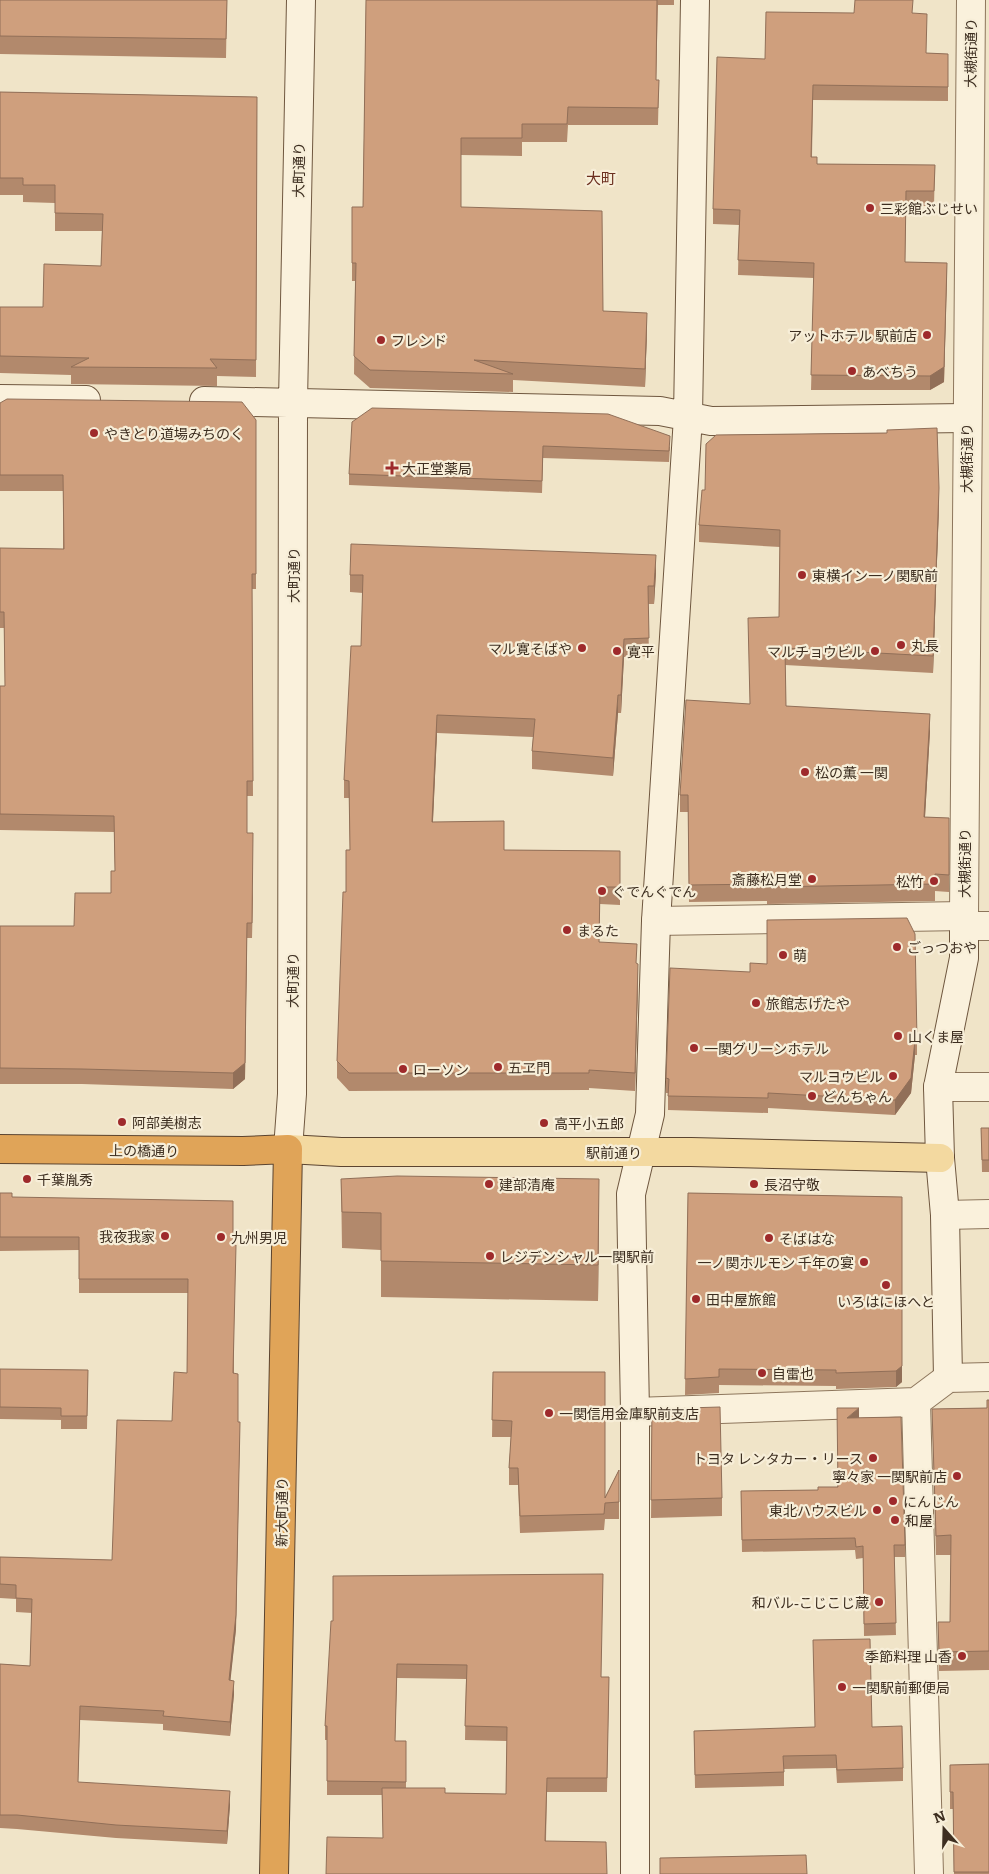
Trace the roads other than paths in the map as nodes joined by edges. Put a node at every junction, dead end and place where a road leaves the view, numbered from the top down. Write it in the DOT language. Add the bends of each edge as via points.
graph roads {
  1 [pos="301,0"];
  2 [pos="695,0"];
  3 [pos="971,0"];
  4 [pos="0,399"];
  5 [pos="116,400"];
  6 [pos="183,401"];
  7 [pos="293,402"];
  8 [pos="688,417"];
  9 [pos="966,418"];
  10 [pos="656,920"];
  11 [pos="973,923"];
  12 [pos="938,1087"];
  13 [pos="989,1087"];
  14 [pos="0,1149"];
  15 [pos="288,1149"];
  16 [pos="640,1152"];
  17 [pos="940,1158"];
  18 [pos="989,1214"];
  19 [pos="945,1215"];
  20 [pos="989,1377"];
  21 [pos="948,1378"];
  22 [pos="916,1402"];
  23 [pos="635,1412"];
  24 [pos="274,1874"];
  25 [pos="635,1874"];
  26 [pos="929,1874"];
  1 -- 7 [label="street, 大町通り"];
  2 -- 8 [label="street"];
  3 -- 9 [label="street, 大槻街通り"];
  4 -- 5 [label="street"];
  6 -- 7 [label="street"];
  7 -- 8 [label="street" via="660,411"];
  7 -- 15 [label="street, 大町通り" via="292,1094"];
  8 -- 9 [label="street" via="711,421"];
  8 -- 10 [label="street"];
  9 -- 11 [label="street, 大槻街通り"];
  10 -- 11 [label="street"];
  10 -- 16 [label="street" via="650,1114"];
  11 -- 12 [label="street, 大槻街通り"];
  12 -- 13 [label="street"];
  12 -- 17 [label="street, 大槻街通り"];
  14 -- 15 [label="highway, 上の橋通り"];
  15 -- 16 [label="main road, 駅前通り" via="341,1152"];
  15 -- 24 [label="highway, 新大町通り"];
  16 -- 17 [label="main road, 駅前通り"];
  16 -- 23 [label="street" via="631,1194"];
  17 -- 19 [label="street, 大槻街通り"];
  18 -- 19 [label="street"];
  19 -- 21 [label="street, 大槻街通り"];
  20 -- 21 [label="street"];
  21 -- 22 [label="street"];
  22 -- 23 [label="street"];
  22 -- 26 [label="street"];
  23 -- 25 [label="street"];
}
